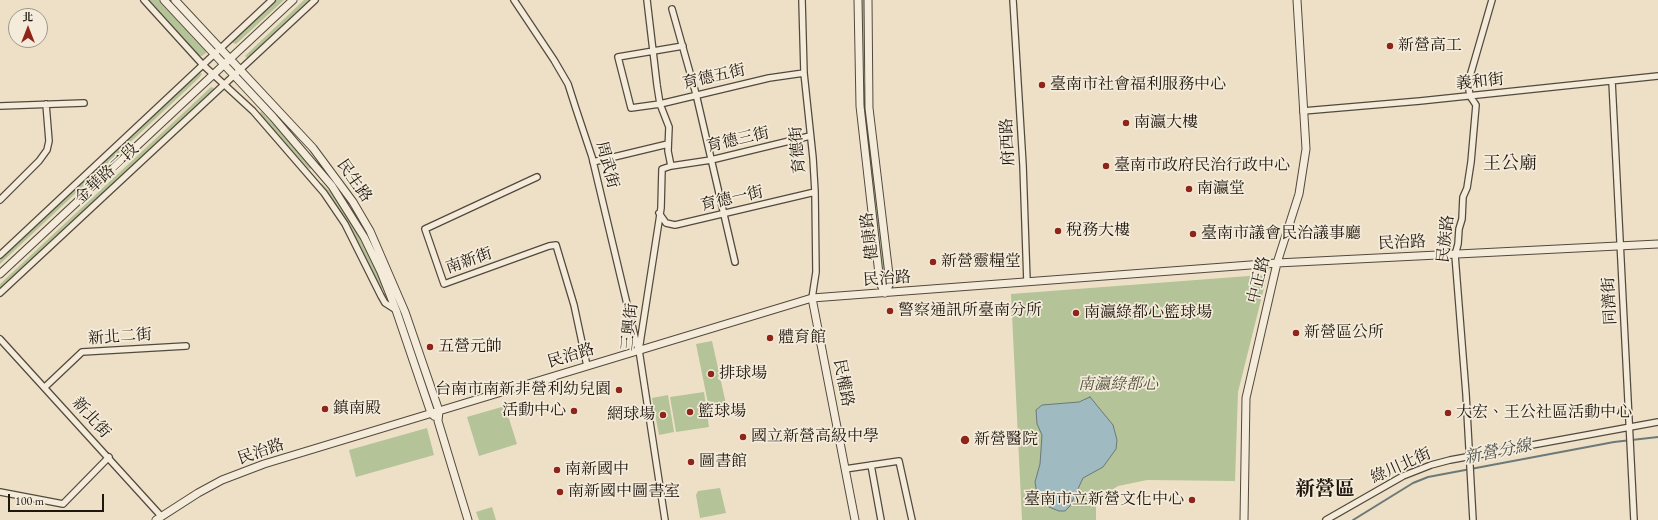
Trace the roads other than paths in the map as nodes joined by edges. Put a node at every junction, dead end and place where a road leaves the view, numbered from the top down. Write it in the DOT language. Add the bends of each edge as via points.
graph roads {
  1 [pos="144,0"];
  2 [pos="164,0"];
  3 [pos="175,0"];
  4 [pos="272,0"];
  5 [pos="293,0"];
  6 [pos="316,0"];
  7 [pos="514,0"];
  8 [pos="647,0"];
  9 [pos="802,0"];
  10 [pos="858,0"];
  11 [pos="868,0"];
  12 [pos="1013,0"];
  13 [pos="1297,0"];
  14 [pos="1492,0"];
  15 [pos="672,9"];
  16 [pos="684,46"];
  17 [pos="654,50"];
  18 [pos="217,52"];
  19 [pos="229,58"];
  20 [pos="224,64"];
  21 [pos="203,65"];
  22 [pos="240,69"];
  23 [pos="804,73"];
  24 [pos="213,75"];
  25 [pos="233,75"];
  26 [pos="859,76"];
  27 [pos="869,76"];
  28 [pos="1658,76"];
  29 [pos="1612,82"];
  30 [pos="223,85"];
  31 [pos="696,94"];
  32 [pos="1470,96"];
  33 [pos="84,103"];
  34 [pos="46,104"];
  35 [pos="660,104"];
  36 [pos="0,106"];
  37 [pos="1304,111"];
  38 [pos="810,136"];
  39 [pos="668,144"];
  40 [pos="711,160"];
  41 [pos="594,162"];
  42 [pos="672,166"];
  43 [pos="537,177"];
  44 [pos="815,192"];
  45 [pos="0,200"];
  46 [pos="659,213"];
  47 [pos="725,214"];
  48 [pos="1658,244"];
  49 [pos="1620,246"];
  50 [pos="0,255"];
  51 [pos="1455,255"];
  52 [pos="735,262"];
  53 [pos="1277,263"];
  54 [pos="0,274"];
  55 [pos="1027,282"];
  56 [pos="0,293"];
  57 [pos="885,293"];
  58 [pos="812,298"];
  59 [pos="396,310"];
  60 [pos="0,339"];
  61 [pos="186,346"];
  62 [pos="638,350"];
  63 [pos="587,366"];
  64 [pos="45,387"];
  65 [pos="435,412"];
  66 [pos="1658,422"];
  67 [pos="1630,427"];
  68 [pos="1470,456"];
  69 [pos="109,457"];
  70 [pos="871,465"];
  71 [pos="846,469"];
  72 [pos="0,492"];
  73 [pos="159,518"];
  74 [pos="468,520"];
  75 [pos="665,520"];
  76 [pos="855,520"];
  77 [pos="881,520"];
  78 [pos="912,520"];
  79 [pos="1244,520"];
  80 [pos="1326,520"];
  81 [pos="1473,520"];
  82 [pos="1634,520"];
  1 -- 21 [label="street, 民生路"];
  2 -- 18 [label="street, 民生路"];
  3 -- 18 [label="street, 民生路"];
  4 -- 18 [label="street, 金華路二段"];
  5 -- 19 [label="street, 金華路二段"];
  6 -- 22 [label="street, 金華路二段"];
  7 -- 41 [label="street, 周武街" via="568,84"];
  8 -- 17 [label="street"];
  9 -- 23 [label="street, 育德街"];
  10 -- 26 [label="street, 健康路"];
  11 -- 27 [label="street, 健康路"];
  12 -- 55 [label="street, 府西路"];
  13 -- 37 [label="street, 中正路"];
  14 -- 32 [label="street, 民族路" via="1468,83"];
  15 -- 16 [label="street"];
  16 -- 17 [label="street"];
  16 -- 31 [label="street"];
  17 -- 35 [label="street"];
  17 -- 35 [label="street, 育德五街" via="618,57 631,108"];
  18 -- 19 [label="street, 民生路"];
  18 -- 20 [label="street, 民生路"];
  18 -- 21 [label="street, 金華路二段"];
  19 -- 20 [label="street, 金華路二段"];
  19 -- 22 [label="street, 民生路"];
  20 -- 24 [label="street, 金華路二段"];
  20 -- 25 [label="street, 民生路"];
  21 -- 24 [label="street, 民生路"];
  21 -- 50 [label="street, 金華路二段"];
  22 -- 25 [label="street, 金華路二段"];
  22 -- 65 [label="street, 民生路" via="313,148 353,202 370,231 405,312"];
  23 -- 31 [label="street, 育德五街"];
  23 -- 38 [label="street, 育德街"];
  24 -- 30 [label="street, 民生路"];
  24 -- 54 [label="street, 金華路二段"];
  25 -- 30 [label="street, 金華路二段"];
  25 -- 59 [label="street, 民生路" via="332,186 364,237"];
  26 -- 27 [label="street"];
  26 -- 57 [label="street, 健康路" via="870,201 880,283"];
  27 -- 57 [label="street, 健康路" via="869,108 890,282"];
  28 -- 29 [label="street, 義和街"];
  29 -- 32 [label="street, 義和街"];
  29 -- 49 [label="street, 同濟街"];
  30 -- 56 [label="street, 金華路二段"];
  30 -- 59 [label="street, 民生路" via="254,111 324,193 345,224 383,300"];
  31 -- 35 [label="street, 育德五街"];
  31 -- 40 [label="street"];
  32 -- 37 [label="street, 義和街"];
  32 -- 51 [label="street, 民族路" via="1476,105 1471,162"];
  33 -- 34 [label="street"];
  34 -- 36 [label="street"];
  34 -- 45 [label="street" via="49,141 47,150"];
  35 -- 39 [label="street" via="669,127"];
  37 -- 53 [label="street, 中正路" via="1306,149 1299,194"];
  38 -- 40 [label="street, 育德三街"];
  38 -- 44 [label="street, 育德街"];
  39 -- 41 [label="street"];
  39 -- 42 [label="street"];
  40 -- 42 [label="street, 育德三街"];
  40 -- 47 [label="street"];
  41 -- 62 [label="street, 周武街"];
  42 -- 46 [label="street, 三興街" via="662,169"];
  43 -- 63 [label="street, 南新街" via="425,229 444,284 556,245 574,305"];
  44 -- 47 [label="street, 育德一街"];
  44 -- 58 [label="street, 育德街" via="816,272"];
  46 -- 47 [label="street, 育德一街" via="666,223 675,225"];
  46 -- 62 [label="street, 三興街"];
  47 -- 52 [label="street"];
  48 -- 49 [label="street, 民治路"];
  49 -- 51 [label="street, 民治路"];
  49 -- 67 [label="street, 同濟街"];
  51 -- 53 [label="street, 民治路"];
  51 -- 68 [label="street, 民族路"];
  53 -- 55 [label="street, 民治路"];
  53 -- 79 [label="street, 中正路" via="1246,398"];
  55 -- 57 [label="street, 民治路"];
  57 -- 58 [label="street, 民治路"];
  58 -- 62 [label="street, 民治路"];
  58 -- 71 [label="street, 民權路"];
  59 -- 65 [label="street, 民生路"];
  60 -- 64 [label="street, 新北街"];
  61 -- 64 [label="street, 新北二街" via="82,352"];
  62 -- 63 [label="street, 民治路"];
  62 -- 75 [label="street, 三興街"];
  63 -- 65 [label="street, 民治路"];
  64 -- 69 [label="street, 新北街"];
  65 -- 73 [label="street, 民治路" via="247,470 198,493"];
  65 -- 74 [label="street, 民生路"];
  66 -- 67 [label="street, 綠川北街"];
  67 -- 68 [label="street, 綠川北街"];
  67 -- 82 [label="street, 同濟街"];
  68 -- 80 [label="street, 綠川北街" via="1431,465 1403,476"];
  68 -- 81 [label="street, 民族路"];
  69 -- 72 [label="street" via="63,504"];
  69 -- 73 [label="street, 新北街"];
  70 -- 71 [label="street"];
  70 -- 77 [label="street"];
  70 -- 78 [label="street" via="900,461"];
  71 -- 76 [label="street, 民權路"];
}
